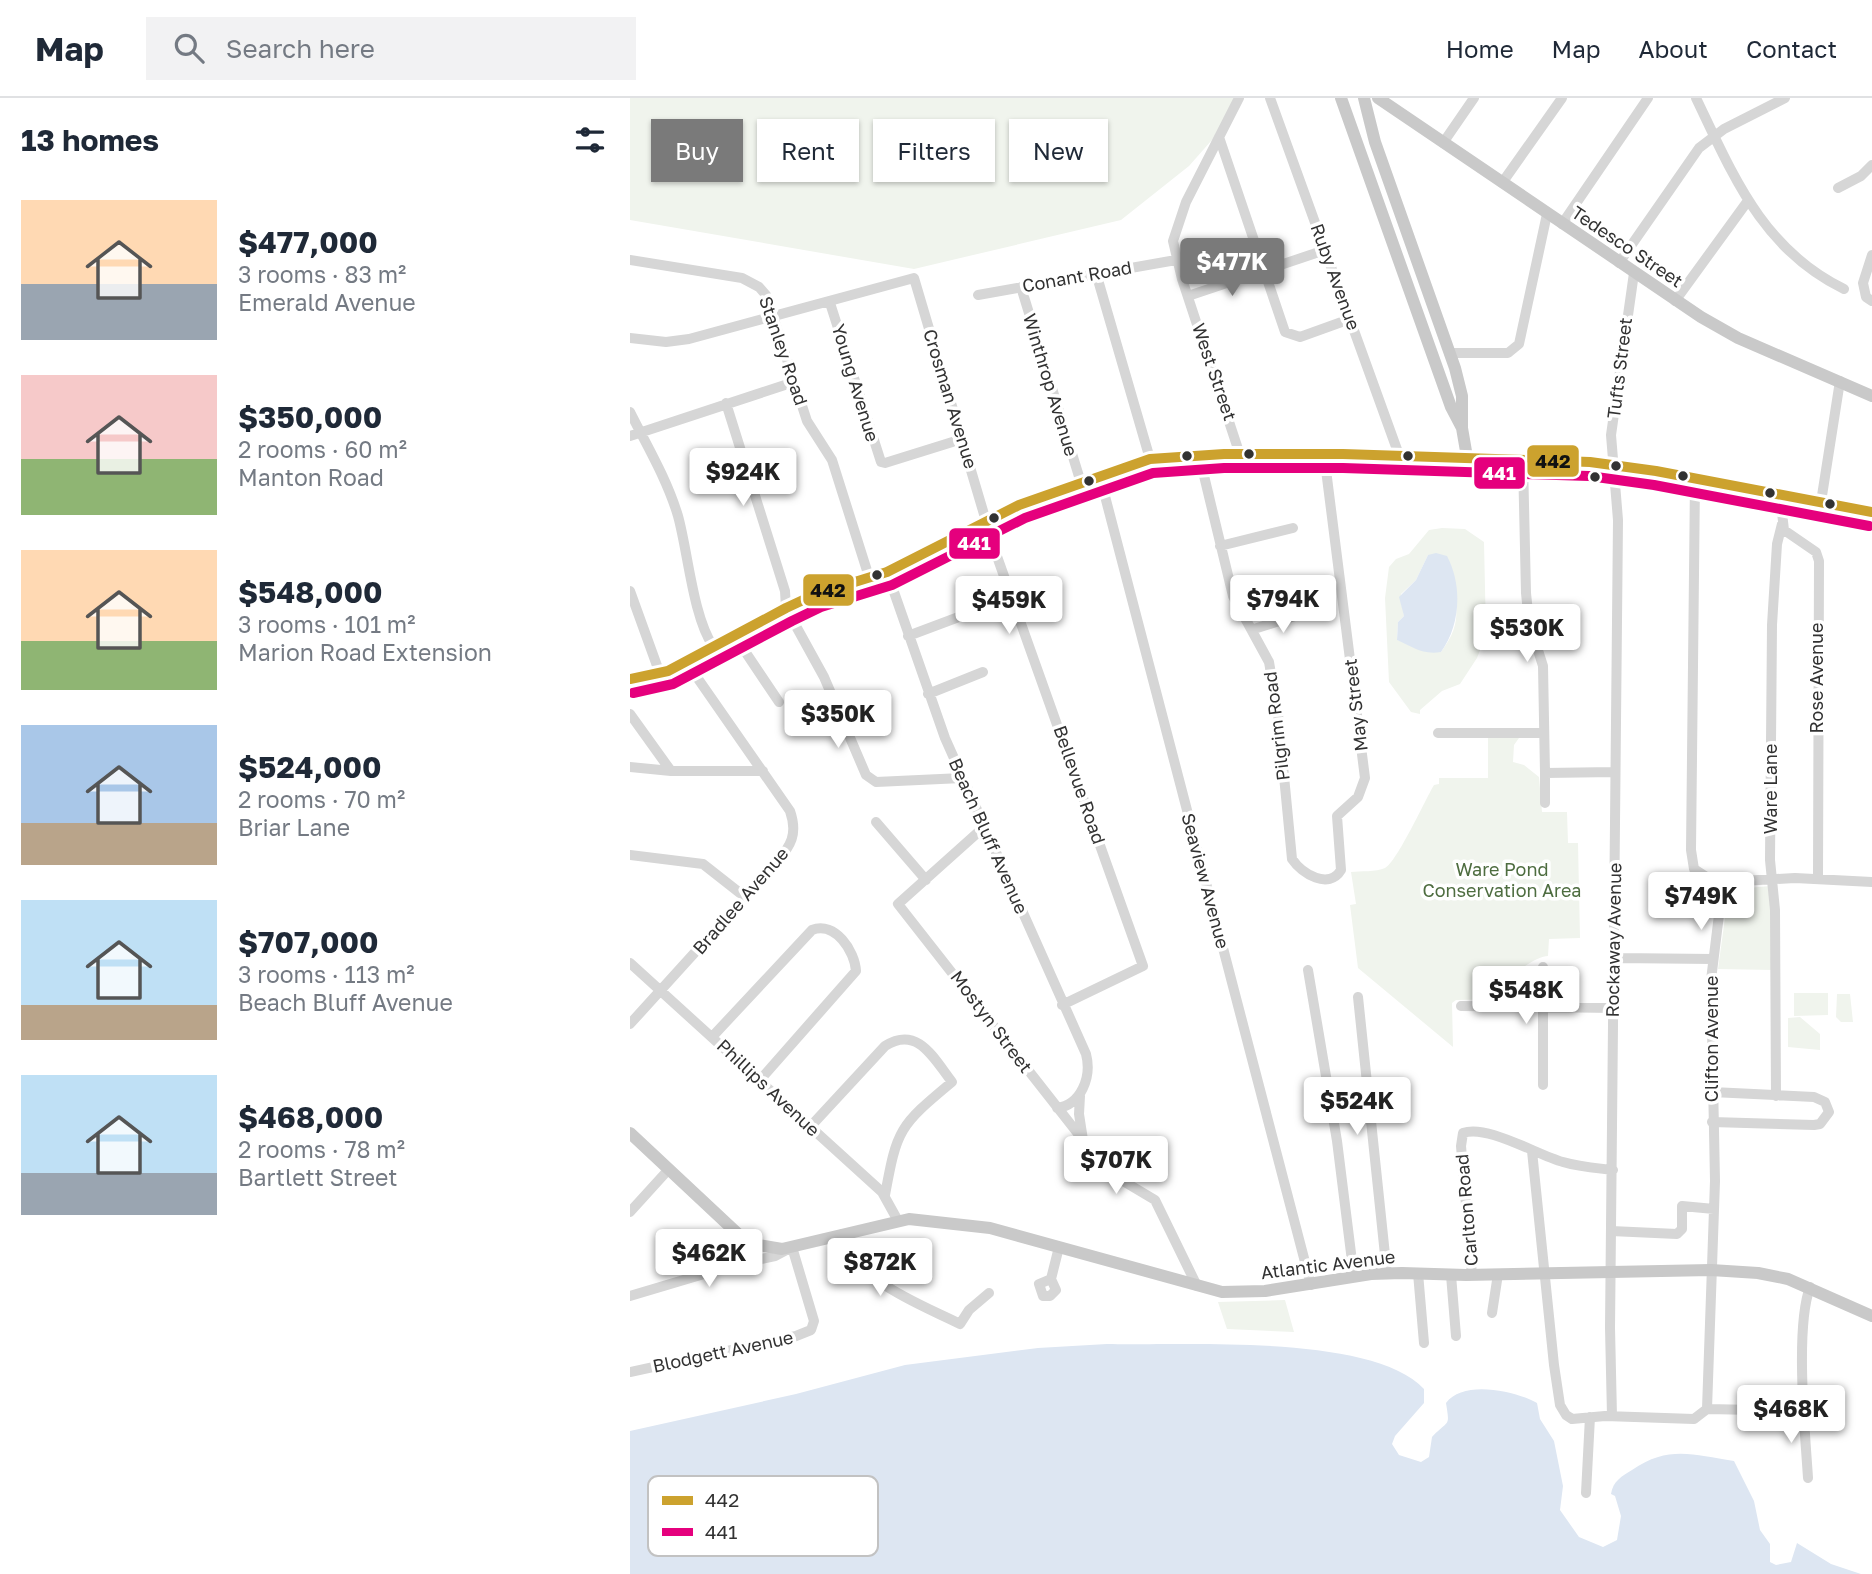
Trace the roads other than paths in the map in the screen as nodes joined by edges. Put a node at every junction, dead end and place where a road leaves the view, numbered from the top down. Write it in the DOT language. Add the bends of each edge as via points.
graph roads {
  1 [pos="1239,98"];
  2 [pos="1270,98"];
  3 [pos="1341,98"];
  4 [pos="1364,98"];
  5 [pos="1378,98"];
  6 [pos="1474,98"];
  7 [pos="1562,98"];
  8 [pos="1647,98"];
  9 [pos="1696,98"];
  10 [pos="1786,98"];
  11 [pos="1714,135"];
  12 [pos="1219,137"];
  13 [pos="1443,143"];
  14 [pos="1872,165"];
  15 [pos="1386,175"];
  16 [pos="1370,180"];
  17 [pos="1502,183"];
  18 [pos="1838,188"];
  19 [pos="1747,202"];
  20 [pos="1547,214"];
  21 [pos="1562,224"];
  22 [pos="1325,250"];
  23 [pos="1872,255"];
  24 [pos="630,260"];
  25 [pos="1176,260"];
  26 [pos="1619,263"];
  27 [pos="1265,270"];
  28 [pos="1096,273"];
  29 [pos="1634,273"];
  30 [pos="1021,287"];
  31 [pos="1844,289"];
  32 [pos="978,295"];
  33 [pos="1188,296"];
  34 [pos="1675,301"];
  35 [pos="1872,301"];
  36 [pos="830,303"];
  37 [pos="774,316"];
  38 [pos="1437,318"];
  39 [pos="1350,319"];
  40 [pos="1422,323"];
  41 [pos="630,338"];
  42 [pos="1450,353"];
  43 [pos="1840,381"];
  44 [pos="794,382"];
  45 [pos="1872,396"];
  46 [pos="726,403"];
  47 [pos="630,412"];
  48 [pos="1462,428"];
  49 [pos="635,434"];
  50 [pos="962,439"];
  51 [pos="1324,454"];
  52 [pos="1199,455"];
  53 [pos="1240,455"];
  54 [pos="1399,455"];
  55 [pos="1467,457"];
  56 [pos="1150,459"];
  57 [pos="1524,461"];
  58 [pos="1615,465"];
  59 [pos="1100,477"];
  60 [pos="1695,481"];
  61 [pos="1081,483"];
  62 [pos="1780,495"];
  63 [pos="1821,502"];
  64 [pos="1872,512"];
  65 [pos="986,521"];
  66 [pos="1782,524"];
  67 [pos="1293,528"];
  68 [pos="1220,546"];
  69 [pos="887,572"];
  70 [pos="869,577"];
  71 [pos="630,592"];
  72 [pos="1012,597"];
  73 [pos="786,608"];
  74 [pos="1304,613"];
  75 [pos="1254,629"];
  76 [pos="734,635"];
  77 [pos="908,636"];
  78 [pos="713,646"];
  79 [pos="687,663"];
  80 [pos="983,671"];
  81 [pos="660,674"];
  82 [pos="630,679"];
  83 [pos="928,694"];
  84 [pos="779,702"];
  85 [pos="630,714"];
  86 [pos="1438,733"];
  87 [pos="1543,733"];
  88 [pos="630,767"];
  89 [pos="671,771"];
  90 [pos="763,771"];
  91 [pos="1615,772"];
  92 [pos="1545,773"];
  93 [pos="962,778"];
  94 [pos="1545,803"];
  95 [pos="1337,819"];
  96 [pos="876,822"];
  97 [pos="985,827"];
  98 [pos="630,855"];
  99 [pos="1772,878"];
  100 [pos="1818,878"];
  101 [pos="926,880"];
  102 [pos="1723,882"];
  103 [pos="1872,882"];
  104 [pos="745,897"];
  105 [pos="1616,958"];
  106 [pos="1713,959"];
  107 [pos="630,963"];
  108 [pos="1544,967"];
  109 [pos="1308,970"];
  110 [pos="661,990"];
  111 [pos="1358,997"];
  112 [pos="1062,1005"];
  113 [pos="1461,1006"];
  114 [pos="1542,1006"];
  115 [pos="1614,1008"];
  116 [pos="630,1024"];
  117 [pos="712,1037"];
  118 [pos="760,1080"];
  119 [pos="1543,1084"];
  120 [pos="1712,1092"];
  121 [pos="1080,1096"];
  122 [pos="1776,1096"];
  123 [pos="1057,1108"];
  124 [pos="1712,1122"];
  125 [pos="810,1127"];
  126 [pos="630,1133"];
  127 [pos="1083,1140"];
  128 [pos="1532,1151"];
  129 [pos="669,1168"];
  130 [pos="1612,1170"];
  131 [pos="884,1195"];
  132 [pos="1714,1209"];
  133 [pos="630,1212"];
  134 [pos="720,1215"];
  135 [pos="898,1219"];
  136 [pos="1611,1231"];
  137 [pos="842,1234"];
  138 [pos="747,1241"];
  139 [pos="793,1247"];
  140 [pos="1059,1247"];
  141 [pos="734,1265"];
  142 [pos="1611,1270"];
  143 [pos="1711,1270"];
  144 [pos="1418,1273"];
  145 [pos="1546,1273"];
  146 [pos="1387,1274"];
  147 [pos="1497,1274"];
  148 [pos="1451,1275"];
  149 [pos="1472,1275"];
  150 [pos="1354,1277"];
  151 [pos="1051,1279"];
  152 [pos="1311,1285"];
  153 [pos="1198,1286"];
  154 [pos="1810,1287"];
  155 [pos="989,1293"];
  156 [pos="630,1296"];
  157 [pos="1492,1312"];
  158 [pos="1872,1316"];
  159 [pos="1456,1336"];
  160 [pos="1424,1343"];
  161 [pos="630,1373"];
  162 [pos="1707,1409"];
  163 [pos="1805,1410"];
  164 [pos="1612,1416"];
  165 [pos="1590,1417"];
  166 [pos="1808,1478"];
  167 [pos="1586,1493"];
  1 -- 12 [label="street, West Street"];
  2 -- 22 [label="street, Ruby Avenue"];
  3 -- 16 [label="main road"];
  4 -- 15 [label="main road"];
  5 -- 13 [label="main road, Tedesco Street"];
  6 -- 13 [label="street"];
  7 -- 17 [label="street"];
  8 -- 21 [label="street"];
  9 -- 11 [label="street"];
  10 -- 11 [label="street"];
  11 -- 19 [label="street"];
  11 -- 26 [label="street" via="1692,156"];
  12 -- 25 [label="street, West Street" via="1176,225"];
  12 -- 27 [label="street"];
  13 -- 17 [label="main road, Tedesco Street"];
  14 -- 18 [label="street"];
  15 -- 16 [label="street"];
  15 -- 38 [label="main road"];
  16 -- 40 [label="main road"];
  17 -- 20 [label="main road, Tedesco Street"];
  19 -- 31 [label="street" via="1802,263"];
  19 -- 34 [label="street"];
  20 -- 21 [label="main road, Tedesco Street"];
  20 -- 42 [label="street" via="1519,344 1508,353"];
  21 -- 26 [label="main road, Tedesco Street"];
  22 -- 27 [label="street"];
  22 -- 39 [label="street, Ruby Avenue"];
  23 -- 35 [label="street" via="1863,283 1866,297"];
  24 -- 37 [label="street, Stanley Road" via="751,282 766,295"];
  25 -- 28 [label="street, Conant Road"];
  25 -- 33 [label="street, West Street"];
  26 -- 29 [label="main road, Tedesco Street"];
  27 -- 33 [label="street"];
  27 -- 39 [label="street" via="1290,335 1300,337"];
  28 -- 30 [label="street, Conant Road"];
  28 -- 56 [label="street"];
  29 -- 34 [label="main road, Tedesco Street"];
  29 -- 58 [label="street, Tufts Street" via="1611,435"];
  30 -- 32 [label="street, Conant Road"];
  30 -- 61 [label="street, Winthrop Avenue"];
  33 -- 53 [label="street, West Street"];
  34 -- 43 [label="main road, Tedesco Street" via="1738,338"];
  36 -- 37 [label="street"];
  36 -- 50 [label="street, Young Avenue" via="881,462"];
  36 -- 50 [label="street, Crosman Avenue" via="914,278"];
  37 -- 41 [label="street" via="677,341"];
  37 -- 44 [label="street, Stanley Road"];
  38 -- 40 [label="street"];
  38 -- 42 [label="main road"];
  39 -- 54 [label="street, Ruby Avenue"];
  40 -- 48 [label="main road"];
  42 -- 48 [label="main road" via="1462,396"];
  43 -- 45 [label="main road, Tedesco Street"];
  43 -- 63 [label="street"];
  44 -- 46 [label="street"];
  44 -- 70 [label="street, Stanley Road" via="811,431 832,460"];
  46 -- 49 [label="street"];
  46 -- 73 [label="street" via="785,591"];
  47 -- 49 [label="street"];
  48 -- 55 [label="main road"];
  49 -- 78 [label="street" via="674,505 702,621"];
  50 -- 65 [label="street, Crosman Avenue"];
  51 -- 53 [label="main road"];
  51 -- 54 [label="main road"];
  51 -- 95 [label="street, May Street" via="1365,778 1358,797"];
  52 -- 53 [label="main road"];
  52 -- 56 [label="main road"];
  52 -- 68 [label="street, Pilgrim Road"];
  54 -- 55 [label="main road"];
  55 -- 57 [label="main road"];
  56 -- 59 [label="main road"];
  57 -- 58 [label="main road"];
  57 -- 87 [label="street" via="1526,593 1529,622 1543,666"];
  58 -- 60 [label="main road"];
  58 -- 91 [label="street, Rockaway Avenue"];
  59 -- 61 [label="main road"];
  59 -- 152 [label="street, Seaview Avenue"];
  60 -- 62 [label="main road"];
  60 -- 102 [label="street" via="1691,850 1696,872"];
  61 -- 65 [label="main road" via="1031,499"];
  62 -- 63 [label="main road"];
  62 -- 66 [label="street"];
  63 -- 64 [label="main road"];
  65 -- 69 [label="main road"];
  65 -- 72 [label="street, Bellevue Road"];
  66 -- 99 [label="street, Ware Lane" via="1772,625"];
  66 -- 100 [label="street, Rose Avenue" via="1785,532 1816,552 1819,561"];
  67 -- 68 [label="street"];
  68 -- 75 [label="street, Pilgrim Road" via="1237,609"];
  69 -- 70 [label="main road"];
  69 -- 77 [label="street, Beach Bluff Avenue"];
  70 -- 73 [label="main road"];
  71 -- 81 [label="street"];
  72 -- 77 [label="street"];
  72 -- 112 [label="street, Bellevue Road" via="1143,966"];
  73 -- 76 [label="main road"];
  73 -- 93 [label="street" via="824,677 866,775 876,782"];
  74 -- 75 [label="street"];
  75 -- 95 [label="street, Pilgrim Road" via="1269,662 1275,691 1292,859 1304,872 1319,878 1341,870"];
  76 -- 78 [label="main road"];
  76 -- 84 [label="street"];
  77 -- 83 [label="street, Beach Bluff Avenue"];
  78 -- 79 [label="main road"];
  79 -- 81 [label="main road"];
  79 -- 90 [label="street, Bradlee Avenue"];
  80 -- 83 [label="street"];
  81 -- 82 [label="main road"];
  83 -- 93 [label="street, Beach Bluff Avenue"];
  85 -- 89 [label="street"];
  86 -- 87 [label="street"];
  87 -- 92 [label="street"];
  88 -- 89 [label="street"];
  89 -- 90 [label="street"];
  90 -- 104 [label="street, Bradlee Avenue" via="790,811 795,832 790,847"];
  91 -- 92 [label="street"];
  91 -- 105 [label="street, Rockaway Avenue"];
  92 -- 94 [label="street"];
  93 -- 97 [label="street, Beach Bluff Avenue"];
  96 -- 101 [label="street"];
  97 -- 101 [label="street"];
  97 -- 112 [label="street, Beach Bluff Avenue"];
  98 -- 104 [label="street" via="703,864"];
  99 -- 100 [label="street"];
  99 -- 102 [label="street"];
  99 -- 122 [label="street, Ware Lane"];
  100 -- 103 [label="street"];
  101 -- 123 [label="street, Mostyn Street" via="898,904"];
  102 -- 106 [label="street, Clifton Avenue"];
  104 -- 110 [label="street, Bradlee Avenue"];
  105 -- 106 [label="street"];
  105 -- 115 [label="street, Rockaway Avenue"];
  106 -- 120 [label="street, Clifton Avenue"];
  107 -- 110 [label="street, Phillips Avenue"];
  108 -- 114 [label="street"];
  109 -- 150 [label="street"];
  110 -- 116 [label="street, Bradlee Avenue"];
  110 -- 117 [label="street, Phillips Avenue"];
  111 -- 146 [label="street"];
  112 -- 121 [label="street, Beach Bluff Avenue" via="1088,1062"];
  113 -- 114 [label="street"];
  114 -- 115 [label="street"];
  114 -- 119 [label="street"];
  115 -- 130 [label="street, Rockaway Avenue"];
  117 -- 118 [label="street, Phillips Avenue"];
  117 -- 118 [label="street" via="807,933 819,927 834,934 852,953 856,971"];
  118 -- 125 [label="street, Phillips Avenue"];
  120 -- 122 [label="street"];
  120 -- 124 [label="street, Clifton Avenue"];
  121 -- 123 [label="street"];
  121 -- 127 [label="street, Beach Bluff Avenue"];
  122 -- 124 [label="street" via="1822,1099 1827,1118 1814,1125"];
  123 -- 127 [label="street, Mostyn Street"];
  124 -- 132 [label="street, Clifton Avenue"];
  125 -- 131 [label="street, Phillips Avenue"];
  125 -- 131 [label="street" via="885,1045 901,1038 923,1044 952,1082 900,1132"];
  126 -- 129 [label="main road, Atlantic Avenue"];
  127 -- 153 [label="street" via="1113,1175 1155,1200"];
  128 -- 130 [label="street, Carlton Road" via="1562,1162"];
  128 -- 145 [label="street"];
  128 -- 149 [label="street, Carlton Road" via="1491,1133 1463,1133"];
  129 -- 133 [label="street"];
  129 -- 134 [label="main road, Atlantic Avenue"];
  130 -- 136 [label="street, Rockaway Avenue"];
  131 -- 135 [label="street, Phillips Avenue"];
  132 -- 136 [label="street" via="1682,1206 1682,1229 1677,1234"];
  132 -- 143 [label="street, Clifton Avenue"];
  134 -- 138 [label="main road, Atlantic Avenue"];
  134 -- 139 [label="main road, Atlantic Avenue" via="755,1237"];
  135 -- 137 [label="main road, Atlantic Avenue"];
  135 -- 140 [label="main road, Atlantic Avenue" via="990,1228"];
  136 -- 142 [label="street, Rockaway Avenue"];
  137 -- 139 [label="main road, Atlantic Avenue"];
  137 -- 155 [label="street" via="852,1257 869,1275 960,1324"];
  138 -- 139 [label="main road, Atlantic Avenue" via="770,1249"];
  138 -- 141 [label="street" via="744,1254"];
  139 -- 141 [label="street"];
  139 -- 161 [label="street, Blodgett Avenue" via="814,1321 807,1334"];
  140 -- 151 [label="street"];
  140 -- 153 [label="main road, Atlantic Avenue"];
  141 -- 156 [label="street"];
  142 -- 143 [label="main road, Atlantic Avenue"];
  142 -- 145 [label="main road, Atlantic Avenue"];
  142 -- 164 [label="street, Rockaway Avenue"];
  143 -- 154 [label="main road, Atlantic Avenue" via="1775,1276"];
  143 -- 162 [label="street, Clifton Avenue"];
  144 -- 146 [label="main road, Atlantic Avenue"];
  144 -- 148 [label="main road, Atlantic Avenue"];
  144 -- 160 [label="street"];
  145 -- 147 [label="main road, Atlantic Avenue"];
  145 -- 165 [label="street" via="1557,1391 1564,1413 1572,1419"];
  146 -- 150 [label="main road, Atlantic Avenue"];
  147 -- 149 [label="main road, Atlantic Avenue"];
  147 -- 157 [label="street"];
  148 -- 149 [label="main road, Atlantic Avenue"];
  148 -- 159 [label="street"];
  150 -- 152 [label="main road, Atlantic Avenue"];
  152 -- 153 [label="main road, Atlantic Avenue" via="1237,1293"];
  154 -- 158 [label="main road, Atlantic Avenue"];
  154 -- 163 [label="street" via="1804,1304"];
  162 -- 163 [label="street"];
  162 -- 164 [label="street" via="1694,1419"];
  163 -- 166 [label="street"];
  164 -- 165 [label="street"];
  165 -- 167 [label="street"];
}
